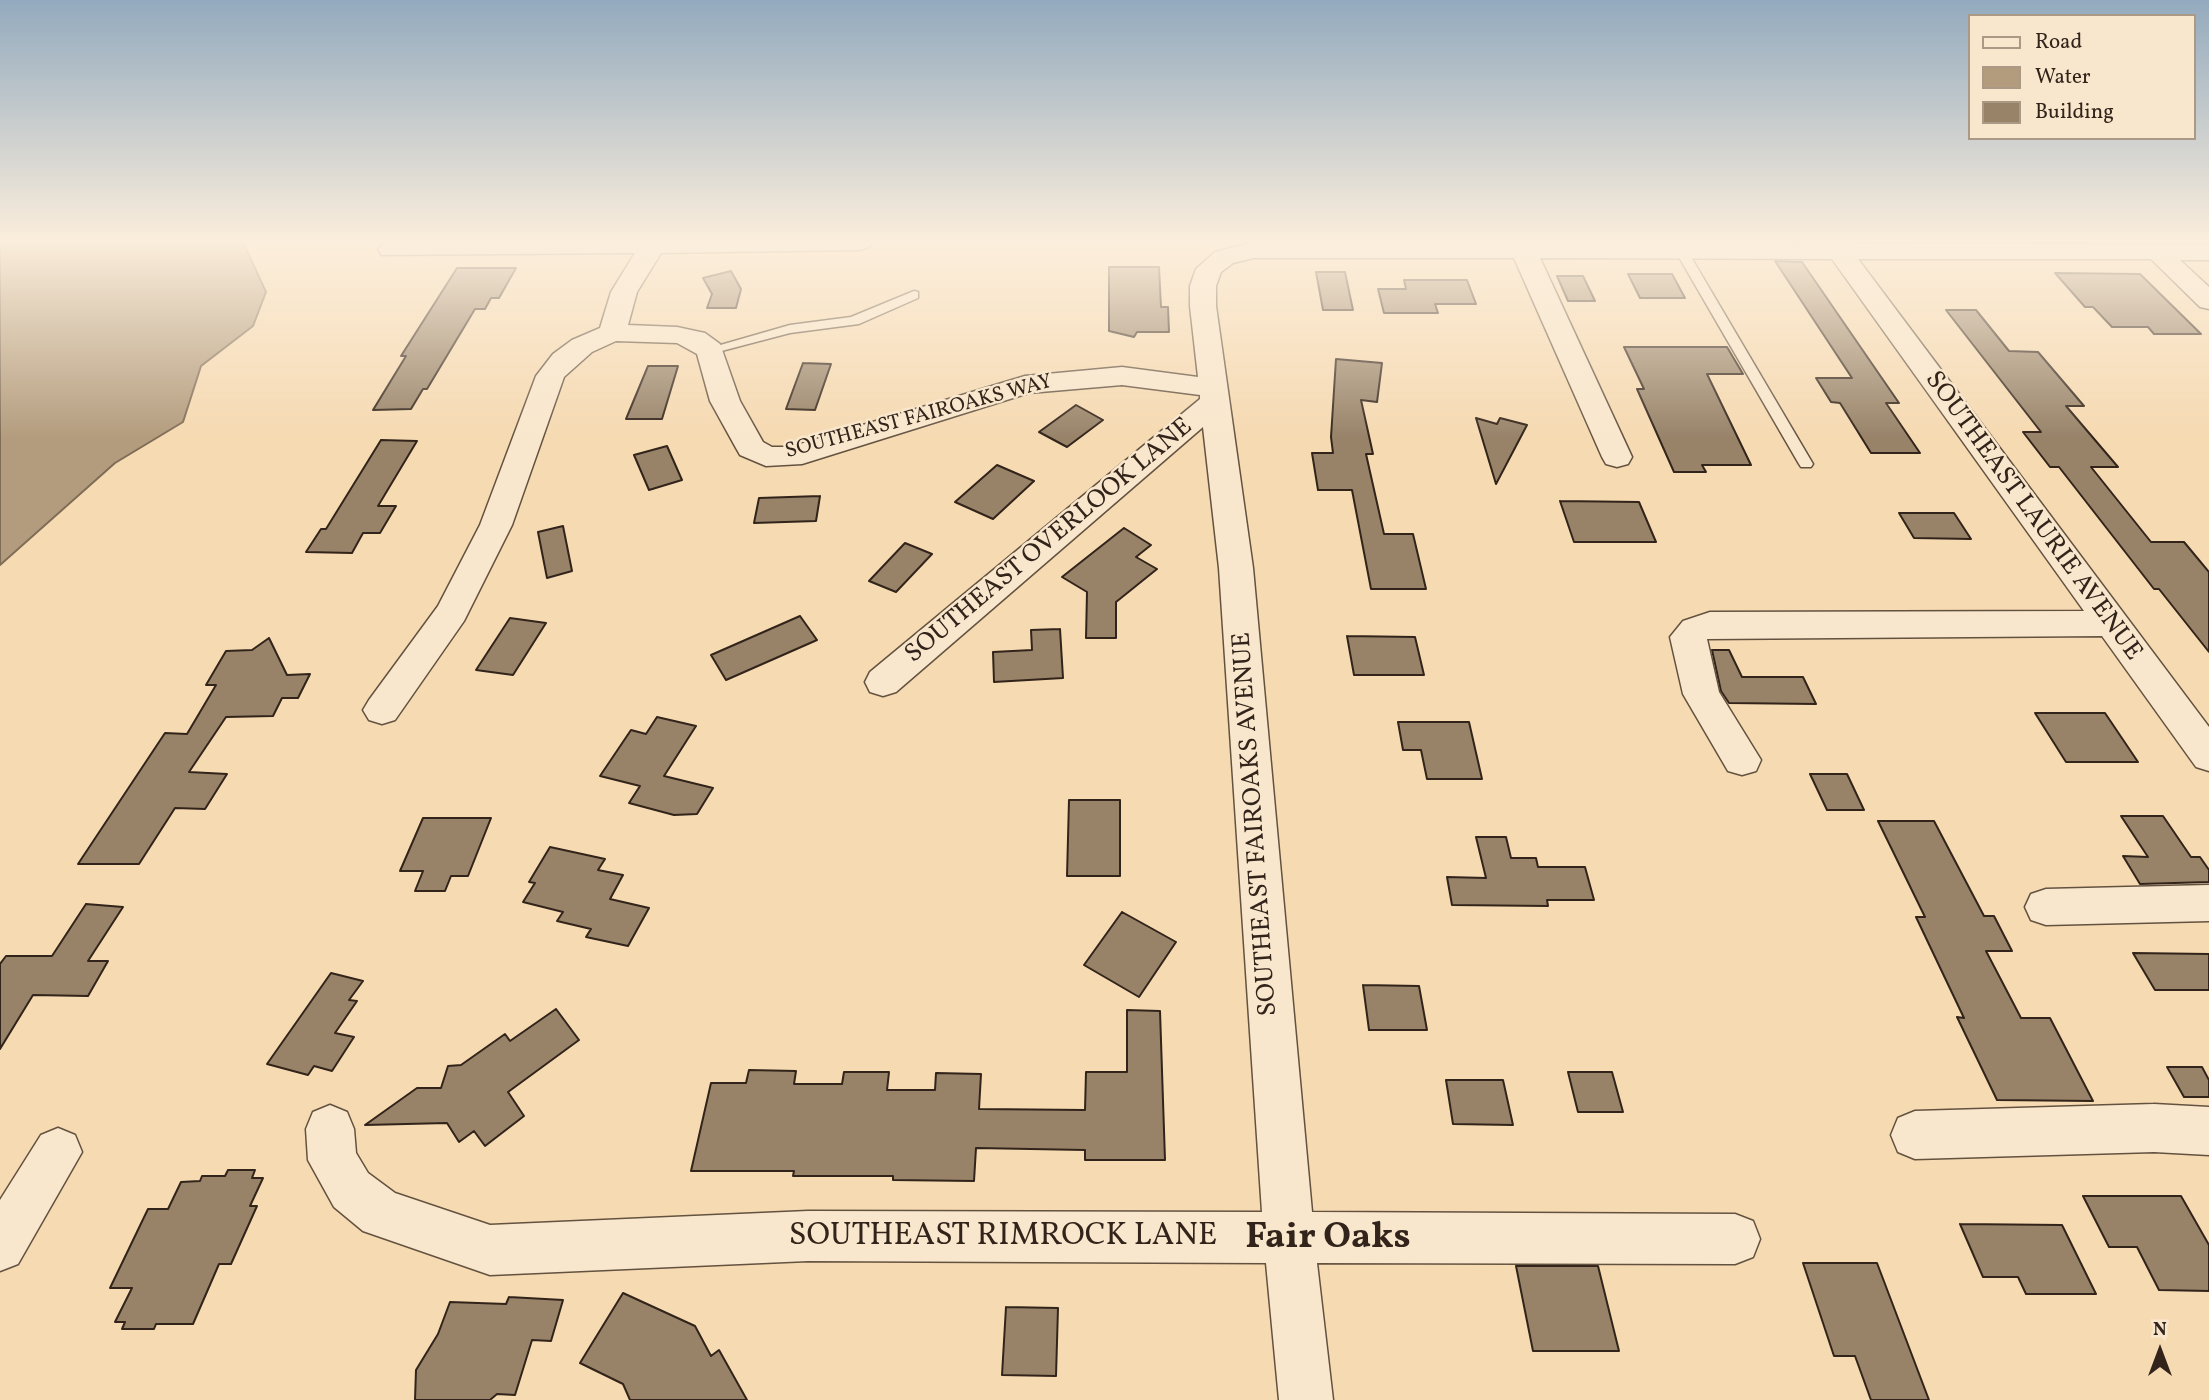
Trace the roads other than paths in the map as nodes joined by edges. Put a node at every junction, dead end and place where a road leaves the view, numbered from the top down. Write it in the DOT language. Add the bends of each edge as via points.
graph roads {
  1 [pos="620,307"];
  2 [pos="885,307"];
  3 [pos="1205,307"];
  4 [pos="1550,307"];
  5 [pos="1714,307"];
  6 [pos="1880,307"];
  7 [pos="612,333"];
  8 [pos="710,350"];
  9 [pos="1215,394"];
  10 [pos="1617,457"];
  11 [pos="1806,464"];
  12 [pos="2111,623"];
  13 [pos="883,682"];
  14 [pos="382,710"];
  15 [pos="2209,756"];
  16 [pos="1742,760"];
  17 [pos="2209,903"];
  18 [pos="2046,907"];
  19 [pos="330,1129"];
  20 [pos="2209,1131"];
  21 [pos="1915,1135"];
  22 [pos="58,1152"];
  23 [pos="1289,1239"];
  24 [pos="1735,1239"];
  25 [pos="0,1246"];
  26 [pos="1306,1400"];
  1 -- 7 [label="street"];
  2 -- 8 [label="lane" via="853,321 790,329"];
  3 -- 9 [label="street, SOUTHEAST FAIROAKS AVENUE"];
  4 -- 10 [label="street"];
  5 -- 11 [label="lane"];
  6 -- 12 [label="street, SOUTHEAST LAURIE AVENUE"];
  7 -- 8 [label="street" via="677,335 695,339"];
  7 -- 14 [label="street" via="582,346 550,376 496,525 452,612"];
  8 -- 9 [label="street, SOUTHEAST FAIROAKS WAY" via="725,401 751,448 766,456 791,457 1025,385 1122,376"];
  9 -- 13 [label="street, SOUTHEAST OVERLOOK LANE"];
  9 -- 23 [label="street, SOUTHEAST FAIROAKS AVENUE" via="1236,568"];
  12 -- 15 [label="street, SOUTHEAST LAURIE AVENUE"];
  12 -- 16 [label="street" via="1710,625 1695,630 1688,637 1701,694"];
  17 -- 18 [label="street"];
  19 -- 23 [label="street, SOUTHEAST RIMROCK LANE" via="332,1160 351,1190 381,1213 490,1250 808,1236"];
  20 -- 21 [label="street" via="2154,1128"];
  22 -- 25 [label="street"];
  23 -- 24 [label="street, SOUTHEAST RIMROCK LANE"];
  23 -- 26 [label="street, SOUTHEAST FAIROAKS AVENUE"];
}
